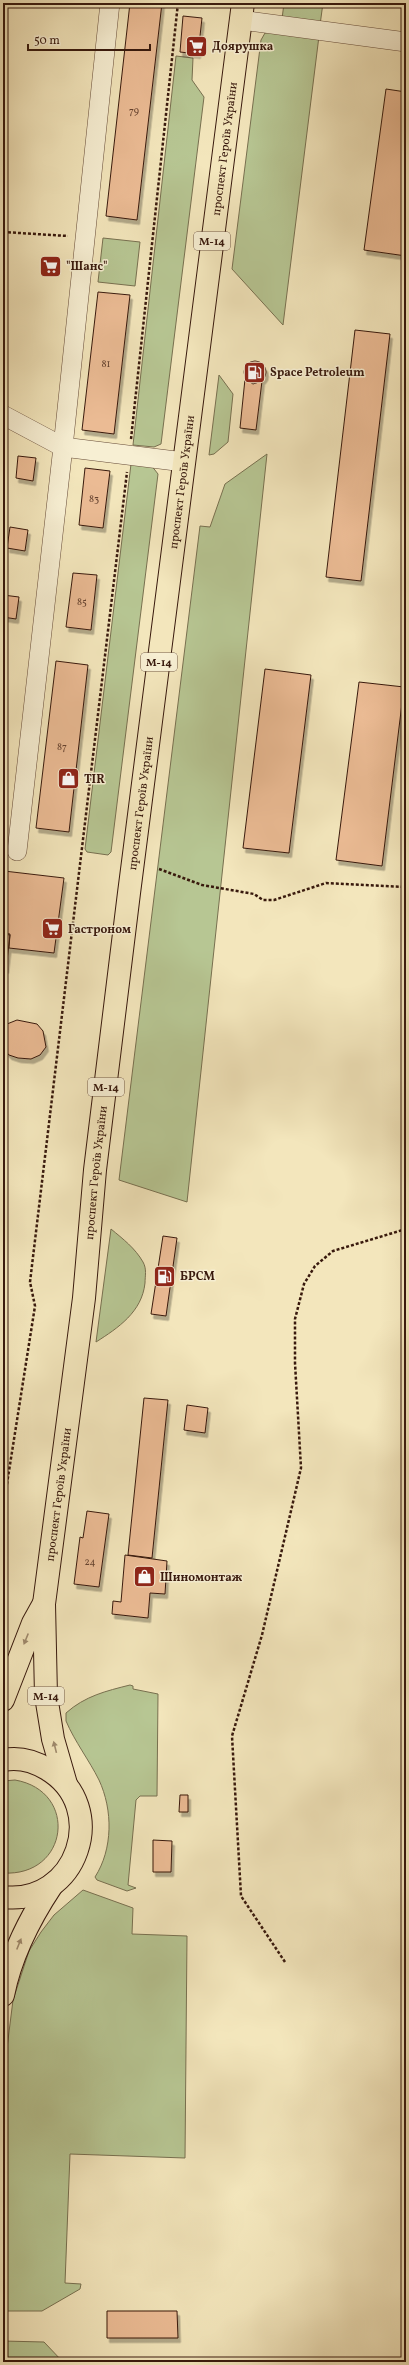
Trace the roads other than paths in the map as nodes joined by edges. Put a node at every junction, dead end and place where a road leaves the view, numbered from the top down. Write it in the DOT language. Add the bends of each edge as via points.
graph roads {
  1 [pos="110,3"];
  2 [pos="242,11"];
  3 [pos="406,42"];
  4 [pos="3,415"];
  5 [pos="63,447"];
  6 [pos="184,462"];
  7 [pos="16,851"];
  8 [pos="44,1604"];
  9 [pos="3,1700"];
  10 [pos="3,1760"];
  11 [pos="66,1784"];
  12 [pos="52,1885"];
  13 [pos="3,1897"];
  14 [pos="3,1995"];
  1 -- 5 [label="street"];
  2 -- 3 [label="street"];
  2 -- 6 [label="highway, проспект Героїв України / М-14"];
  4 -- 5 [label="street"];
  5 -- 6 [label="street"];
  5 -- 7 [label="street"];
  6 -- 8 [label="highway, проспект Героїв України / М-14" via="95,1170 84,1298"];
  8 -- 9 [label="highway, проспект Героїв України / М-14, one-way" via="33,1624"];
  11 -- 8 [label="highway, проспект Героїв України / М-14, one-way" via="53,1739 46,1696"];
  10 -- 11 [label="highway" via="24,1760 40,1764"];
  11 -- 12 [label="highway, М-14" via="79,1811 81,1840 70,1867"];
  12 -- 13 [label="highway" via="32,1895"];
  14 -- 12 [label="highway, М-14, one-way" via="6,1978 22,1936"];
}
